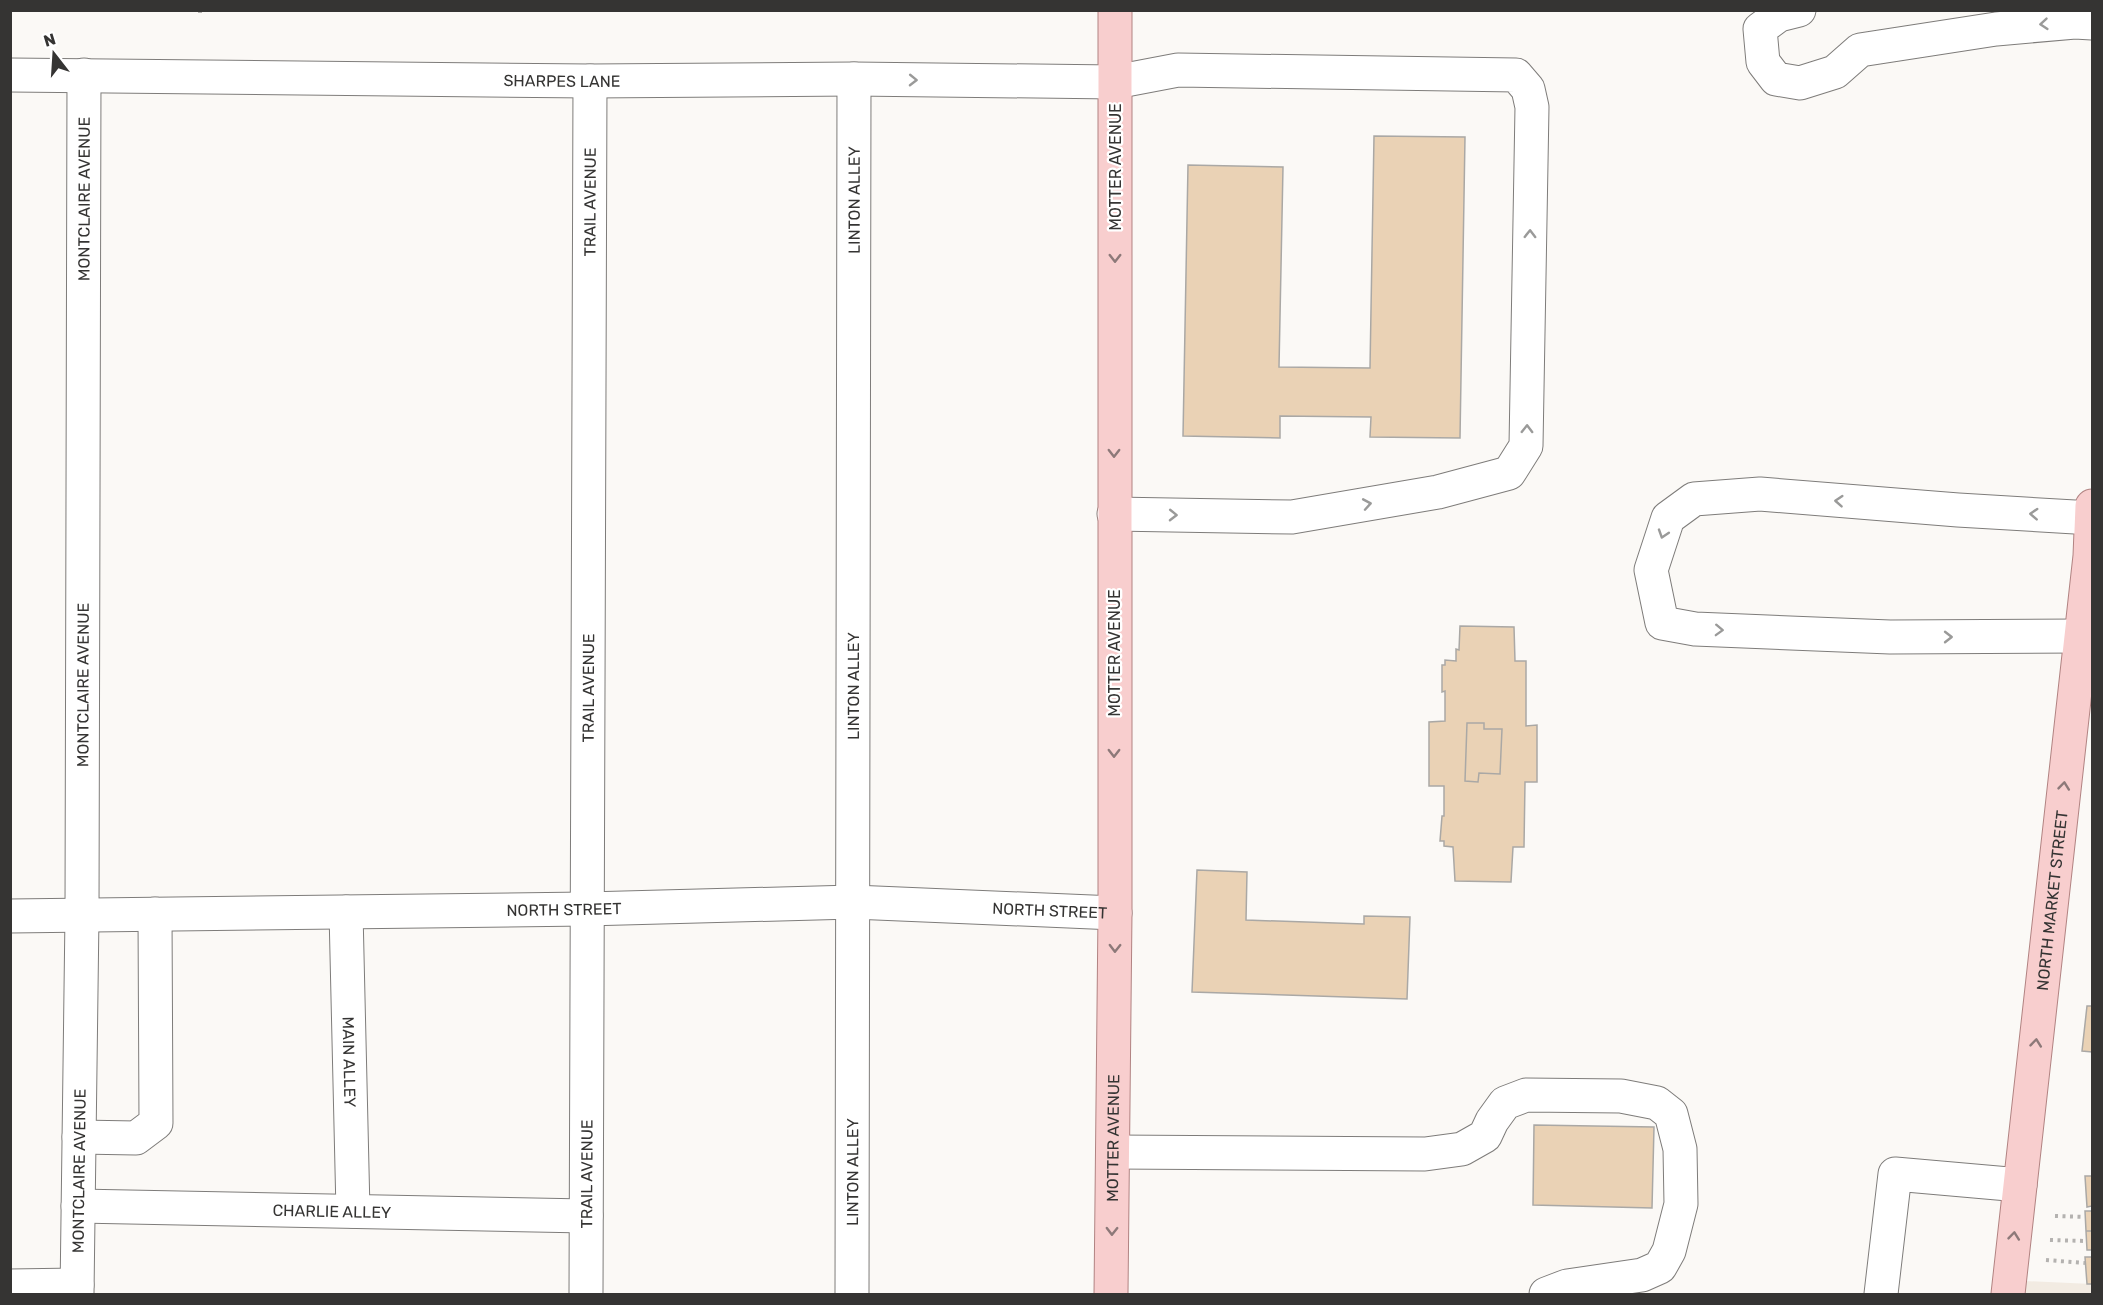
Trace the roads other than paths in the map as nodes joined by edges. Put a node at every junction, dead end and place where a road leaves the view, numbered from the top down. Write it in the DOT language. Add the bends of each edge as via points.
graph roads {
  1 [pos="1115,10"];
  2 [pos="1798,10"];
  3 [pos="2092,23"];
  4 [pos="10,75"];
  5 [pos="84,75"];
  6 [pos="854,79"];
  7 [pos="591,81"];
  8 [pos="1115,82"];
  9 [pos="2092,506"];
  10 [pos="1114,513"];
  11 [pos="2092,518"];
  12 [pos="2091,556"];
  13 [pos="2081,636"];
  14 [pos="853,902"];
  15 [pos="586,909"];
  16 [pos="346,912"];
  17 [pos="1115,913"];
  18 [pos="155,914"];
  19 [pos="82,915"];
  20 [pos="10,916"];
  21 [pos="79,1137"];
  22 [pos="1113,1152"];
  23 [pos="2020,1185"];
  24 [pos="78,1206"];
  25 [pos="353,1211"];
  26 [pos="586,1216"];
  27 [pos="10,1286"];
  28 [pos="77,1290"];
  29 [pos="586,1294"];
  30 [pos="852,1294"];
  31 [pos="1112,1294"];
  32 [pos="1546,1294"];
  33 [pos="1881,1294"];
  34 [pos="2008,1294"];
  1 -- 8 [label="main road, MOTTER AVENUE"];
  3 -- 2 [label="street, one-way" via="1996,29 1860,50 1834,72 1800,83 1776,79 1763,62 1760,29 1779,15"];
  4 -- 5 [label="street, SHARPES LANE"];
  5 -- 7 [label="street, SHARPES LANE"];
  5 -- 19 [label="street, MONTCLAIRE AVENUE"];
  6 -- 7 [label="street, SHARPES LANE"];
  6 -- 8 [label="street, SHARPES LANE, one-way"];
  6 -- 14 [label="street, LINTON ALLEY"];
  7 -- 15 [label="street, TRAIL AVENUE"];
  8 -- 10 [label="main road, MOTTER AVENUE, one-way"];
  10 -- 8 [label="street, SHARPES LANE, one-way" via="1292,517 1438,492 1509,473 1526,446 1532,106 1528,89 1516,75 1178,70"];
  9 -- 11 [label="main road, NORTH MARKET STREET"];
  10 -- 17 [label="main road, MOTTER AVENUE, one-way"];
  11 -- 12 [label="main road, NORTH MARKET STREET"];
  11 -- 13 [label="street, one-way" via="1760,494 1694,499 1668,518 1651,570 1662,623 1695,629 1890,637"];
  12 -- 13 [label="main road, NORTH MARKET STREET"];
  23 -- 13 [label="main road, NORTH MARKET STREET, one-way"];
  14 -- 15 [label="street, NORTH STREET"];
  14 -- 17 [label="street, NORTH STREET"];
  14 -- 30 [label="street, LINTON ALLEY"];
  15 -- 16 [label="street, NORTH STREET"];
  15 -- 26 [label="street, TRAIL AVENUE"];
  16 -- 18 [label="street, NORTH STREET"];
  16 -- 25 [label="street, MAIN ALLEY"];
  17 -- 22 [label="main road, MOTTER AVENUE, one-way"];
  18 -- 19 [label="street, NORTH STREET"];
  18 -- 21 [label="street" via="156,1123 136,1138"];
  19 -- 20 [label="street, NORTH STREET"];
  19 -- 21 [label="street, MONTCLAIRE AVENUE"];
  21 -- 24 [label="street, MONTCLAIRE AVENUE"];
  22 -- 31 [label="main road, MOTTER AVENUE, one-way"];
  22 -- 32 [label="street" via="1425,1154 1462,1149 1485,1136 1505,1103 1526,1095 1621,1096 1657,1103 1671,1114 1680,1149 1681,1180 1677,1223 1660,1267 1642,1275 1567,1286"];
  23 -- 33 [label="street" via="1895,1174"];
  34 -- 23 [label="main road, NORTH MARKET STREET, one-way"];
  24 -- 25 [label="street, CHARLIE ALLEY"];
  24 -- 28 [label="street, MONTCLAIRE AVENUE"];
  25 -- 26 [label="street, CHARLIE ALLEY"];
  26 -- 29 [label="street, TRAIL AVENUE"];
  27 -- 28 [label="street"];
}
